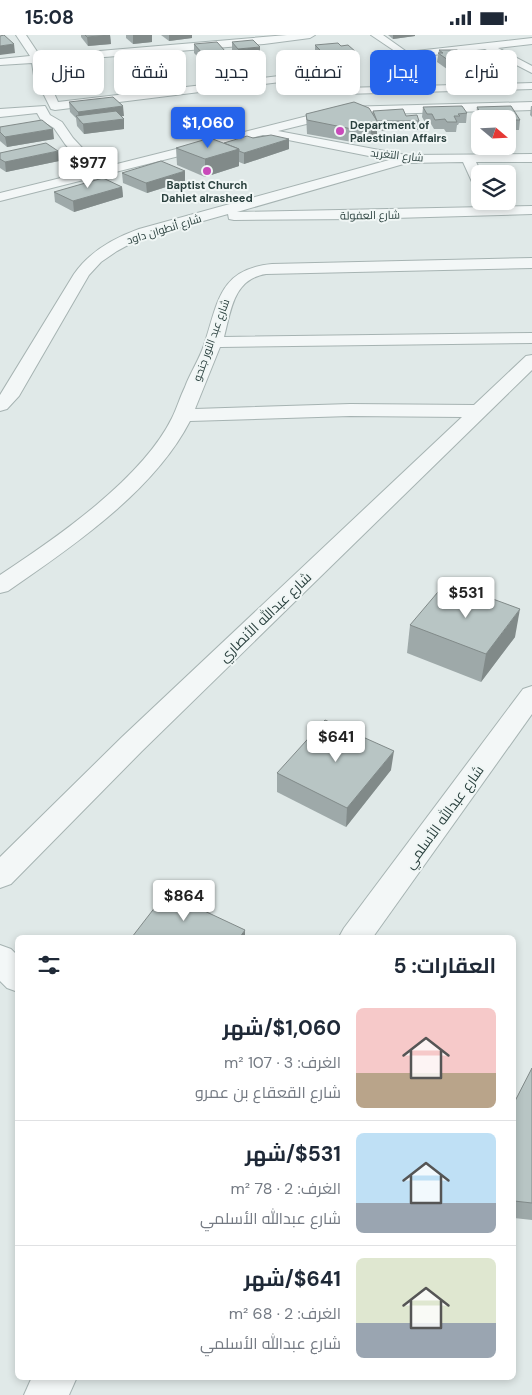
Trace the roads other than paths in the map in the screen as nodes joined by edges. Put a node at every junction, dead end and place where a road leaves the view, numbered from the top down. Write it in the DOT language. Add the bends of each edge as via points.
graph roads {
  1 [pos="21,35"];
  2 [pos="290,35"];
  3 [pos="310,35"];
  4 [pos="376,35"];
  5 [pos="266,39"];
  6 [pos="532,41"];
  7 [pos="488,47"];
  8 [pos="289,49"];
  9 [pos="398,50"];
  10 [pos="33,52"];
  11 [pos="436,52"];
  12 [pos="104,53"];
  13 [pos="33,59"];
  14 [pos="0,62"];
  15 [pos="532,70"];
  16 [pos="276,81"];
  17 [pos="360,81"];
  18 [pos="517,86"];
  19 [pos="532,86"];
  20 [pos="446,87"];
  21 [pos="44,95"];
  22 [pos="338,95"];
  23 [pos="346,95"];
  24 [pos="46,106"];
  25 [pos="532,106"];
  26 [pos="368,109"];
  27 [pos="354,110"];
  28 [pos="0,112"];
  29 [pos="263,132"];
  30 [pos="69,141"];
  31 [pos="52,145"];
  32 [pos="467,158"];
  33 [pos="532,158"];
  34 [pos="406,159"];
  35 [pos="471,166"];
  36 [pos="98,171"];
  37 [pos="0,197"];
  38 [pos="471,208"];
  39 [pos="516,209"];
  40 [pos="532,210"];
  41 [pos="208,216"];
  42 [pos="532,263"];
  43 [pos="532,338"];
  44 [pos="213,342"];
  45 [pos="532,360"];
  46 [pos="0,405"];
  47 [pos="478,411"];
  48 [pos="184,415"];
  49 [pos="0,586"];
  50 [pos="532,695"];
  51 [pos="0,876"];
  52 [pos="356,935"];
  53 [pos="0,959"];
  54 [pos="15,975"];
  55 [pos="54,1380"];
  56 [pos="46,1395"];
  1 -- 10 [label="street"];
  2 -- 5 [label="street"];
  3 -- 5 [label="street"];
  4 -- 9 [label="street"];
  5 -- 8 [label="street"];
  5 -- 12 [label="street"];
  6 -- 7 [label="street"];
  7 -- 11 [label="street"];
  7 -- 15 [label="street"];
  13 -- 14 [label="street"];
  16 -- 24 [label="street" via="188,87"];
  17 -- 20 [label="street"];
  18 -- 19 [label="street"];
  21 -- 24 [label="street"];
  22 -- 27 [label="street"];
  23 -- 26 [label="street"];
  24 -- 28 [label="street"];
  24 -- 30 [label="street" via="45,117 58,125"];
  25 -- 26 [label="street"];
  26 -- 27 [label="street"];
  27 -- 29 [label="street" via="326,114"];
  29 -- 34 [label="street, شارع التغريد"];
  29 -- 36 [label="street"];
  30 -- 31 [label="street"];
  30 -- 36 [label="street"];
  32 -- 33 [label="street, شارع التغريد"];
  32 -- 34 [label="street, شارع التغريد"];
  32 -- 35 [label="street"];
  34 -- 41 [label="street, شارع أنطوان داود"];
  36 -- 37 [label="street"];
  38 -- 41 [label="street, شارع العفولة" via="282,217"];
  39 -- 40 [label="street, شارع العفولة"];
  41 -- 46 [label="street, شارع أنطوان داود" via="138,235 110,248 89,265 10,396"];
  42 -- 44 [label="street, شارع عبد النور جنحو" via="283,267 249,273 239,279 230,291"];
  43 -- 44 [label="street"];
  44 -- 48 [label="street, شارع عبد النور جنحو"];
  45 -- 47 [label="street, شارع عبدالله الأنصاري"];
  47 -- 48 [label="street" via="350,410"];
  47 -- 51 [label="street, شارع عبدالله الأنصاري" via="132,744"];
  48 -- 49 [label="street, شارع عبد النور جنحو" via="170,438 120,494 82,528"];
  50 -- 52 [label="street, شارع عبدالله الأسلمي"];
  53 -- 54 [label="street"];
  55 -- 56 [label="street"];
}
